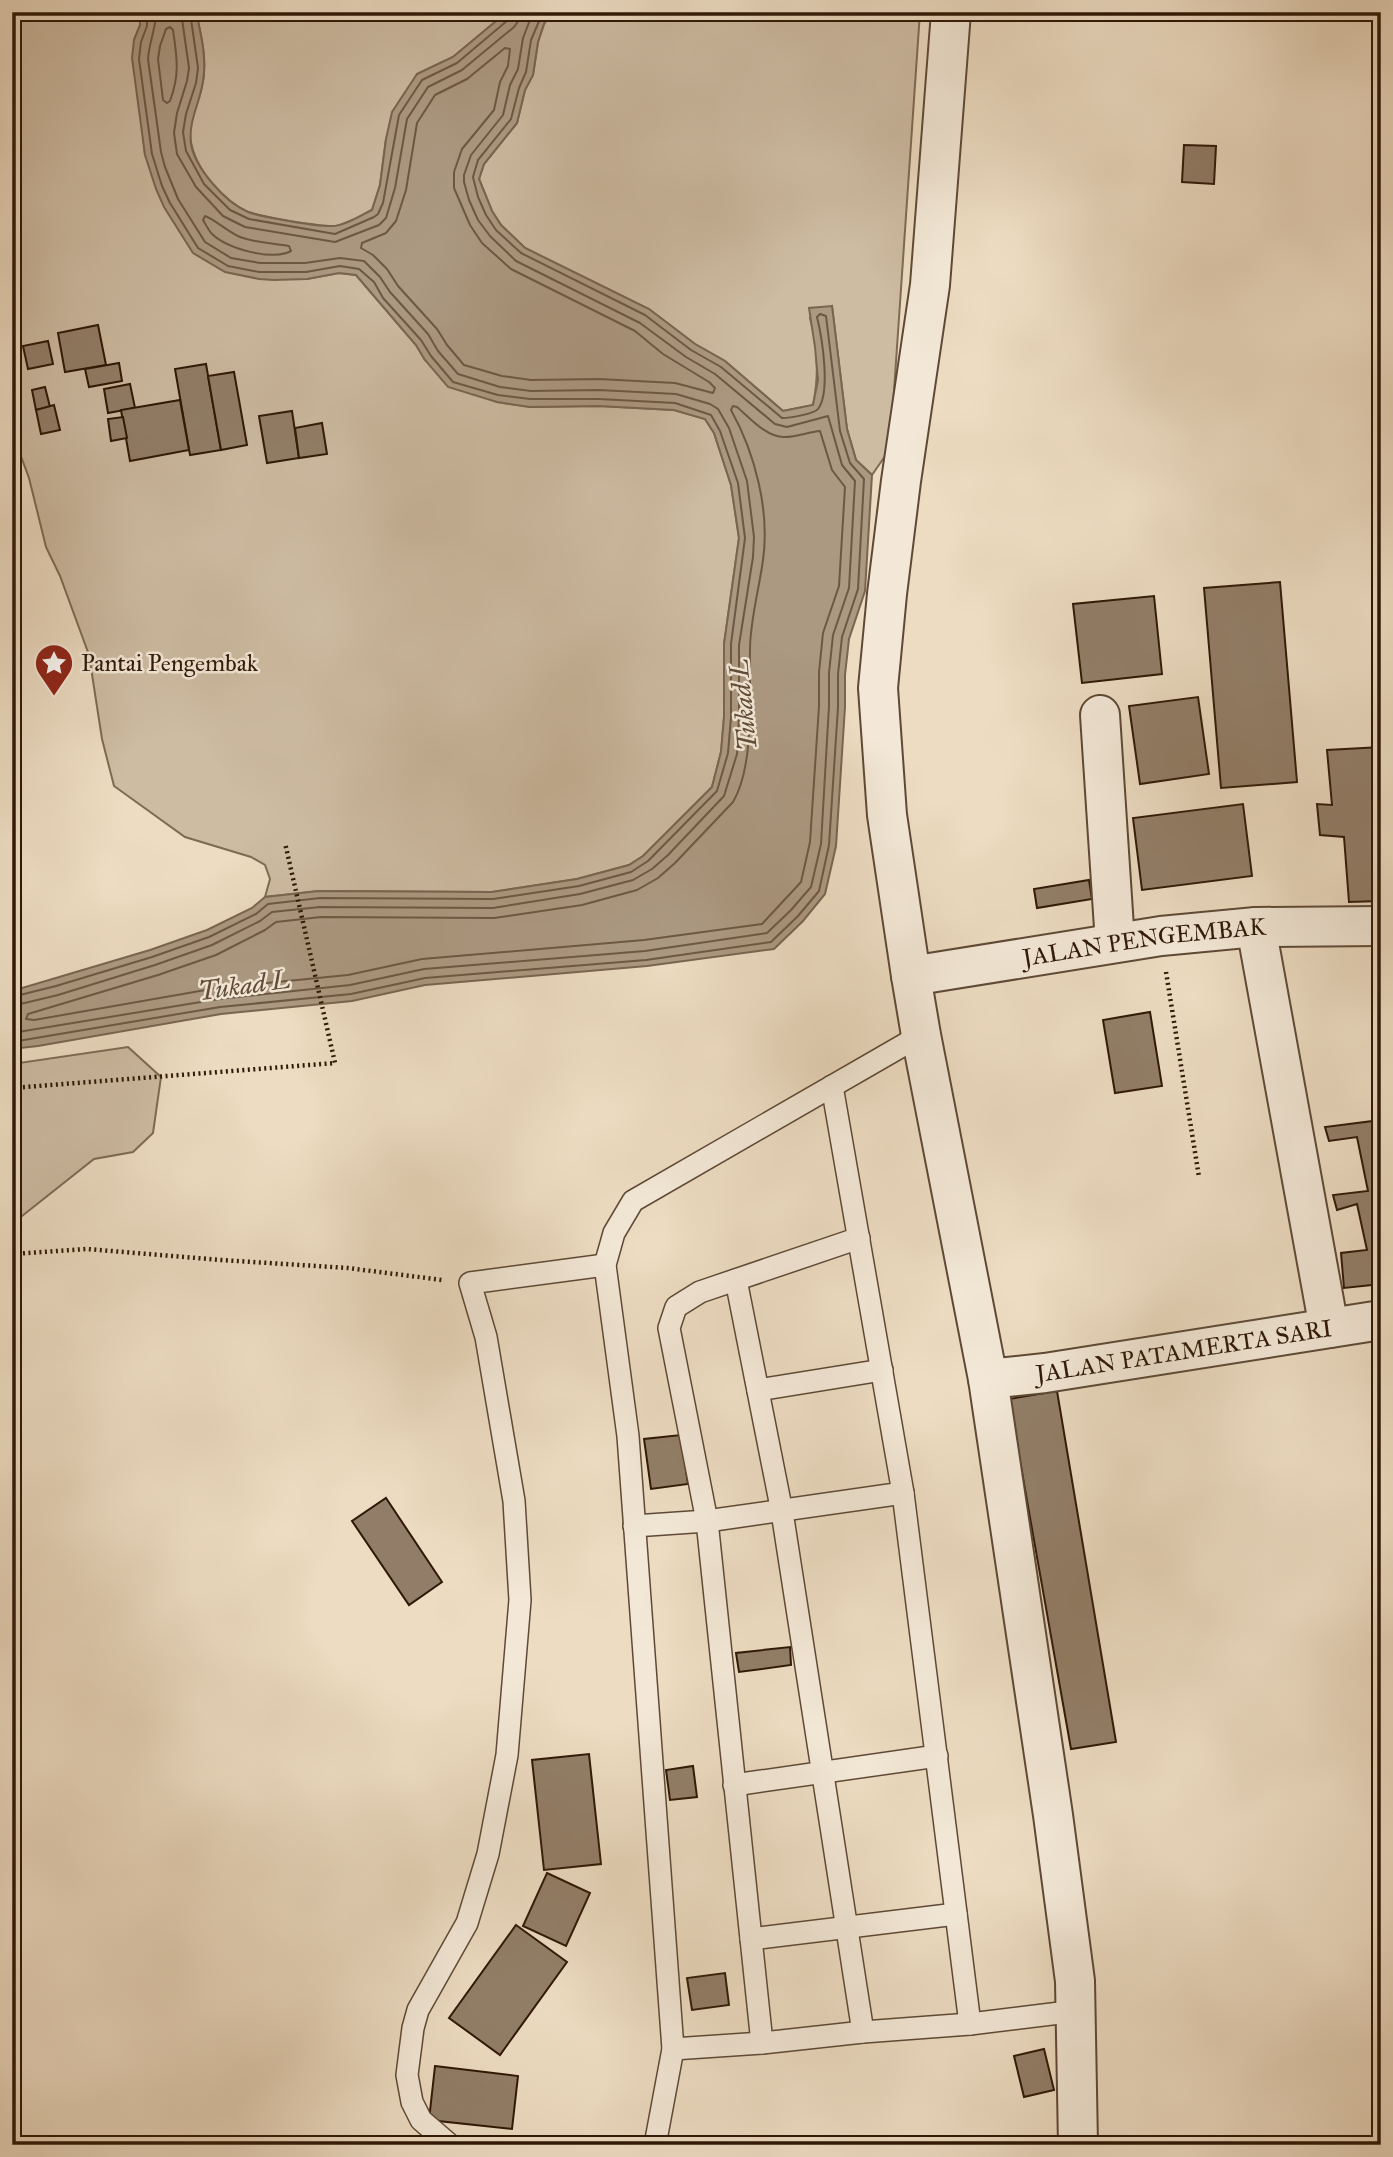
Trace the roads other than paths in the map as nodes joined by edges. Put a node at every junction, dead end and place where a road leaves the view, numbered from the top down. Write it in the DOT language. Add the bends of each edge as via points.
graph roads {
  1 [pos="951,12"];
  2 [pos="1100,715"];
  3 [pos="1381,926"];
  4 [pos="1256,927"];
  5 [pos="1115,943"];
  6 [pos="911,976"];
  7 [pos="921,1035"];
  8 [pos="832,1086"];
  9 [pos="859,1238"];
  10 [pos="605,1265"];
  11 [pos="736,1280"];
  12 [pos="1381,1320"];
  13 [pos="1329,1328"];
  14 [pos="882,1370"];
  15 [pos="988,1379"];
  16 [pos="758,1390"];
  17 [pos="903,1493"];
  18 [pos="782,1512"];
  19 [pos="707,1521"];
  20 [pos="634,1526"];
  21 [pos="937,1756"];
  22 [pos="823,1774"];
  23 [pos="734,1786"];
  24 [pos="957,1914"];
  25 [pos="847,1927"];
  26 [pos="751,1939"];
  27 [pos="1076,2011"];
  28 [pos="970,2024"];
  29 [pos="863,2032"];
  30 [pos="762,2043"];
  31 [pos="673,2049"];
  32 [pos="450,2145"];
  33 [pos="654,2145"];
  34 [pos="1078,2145"];
  1 -- 6 [label="street" via="930,285 901,481 878,688 887,815"];
  2 -- 5 [label="street"];
  3 -- 4 [label="street, JALAN PENGEMBAK"];
  4 -- 5 [label="street, JALAN PENGEMBAK"];
  4 -- 13 [label="street"];
  5 -- 6 [label="street, JALAN PENGEMBAK"];
  6 -- 7 [label="street"];
  7 -- 8 [label="lane"];
  7 -- 15 [label="street"];
  8 -- 9 [label="lane"];
  8 -- 10 [label="lane" via="633,1201 614,1233"];
  9 -- 11 [label="lane"];
  9 -- 14 [label="lane"];
  10 -- 20 [label="lane" via="628,1436"];
  10 -- 32 [label="lane" via="470,1283 486,1337 514,1501 520,1600 507,1755 488,1854 467,1923 413,2028 407,2075 412,2102 421,2120"];
  11 -- 16 [label="lane"];
  11 -- 19 [label="lane" via="676,1307 669,1328"];
  12 -- 13 [label="street, JALAN PATAMERTA SARI"];
  13 -- 15 [label="street, JALAN PATAMERTA SARI"];
  14 -- 16 [label="lane"];
  14 -- 17 [label="lane"];
  15 -- 27 [label="street" via="1053,1815"];
  16 -- 18 [label="lane"];
  17 -- 18 [label="lane"];
  17 -- 21 [label="lane"];
  18 -- 19 [label="lane"];
  18 -- 22 [label="lane"];
  19 -- 20 [label="lane"];
  19 -- 23 [label="lane"];
  20 -- 31 [label="lane"];
  21 -- 22 [label="lane"];
  21 -- 24 [label="lane"];
  22 -- 23 [label="lane"];
  22 -- 25 [label="lane"];
  23 -- 26 [label="lane"];
  24 -- 25 [label="lane"];
  24 -- 28 [label="lane"];
  25 -- 26 [label="lane"];
  25 -- 29 [label="lane"];
  26 -- 30 [label="lane"];
  27 -- 28 [label="lane"];
  27 -- 34 [label="street"];
  28 -- 29 [label="lane"];
  29 -- 30 [label="lane"];
  30 -- 31 [label="lane"];
  31 -- 33 [label="lane"];
}
